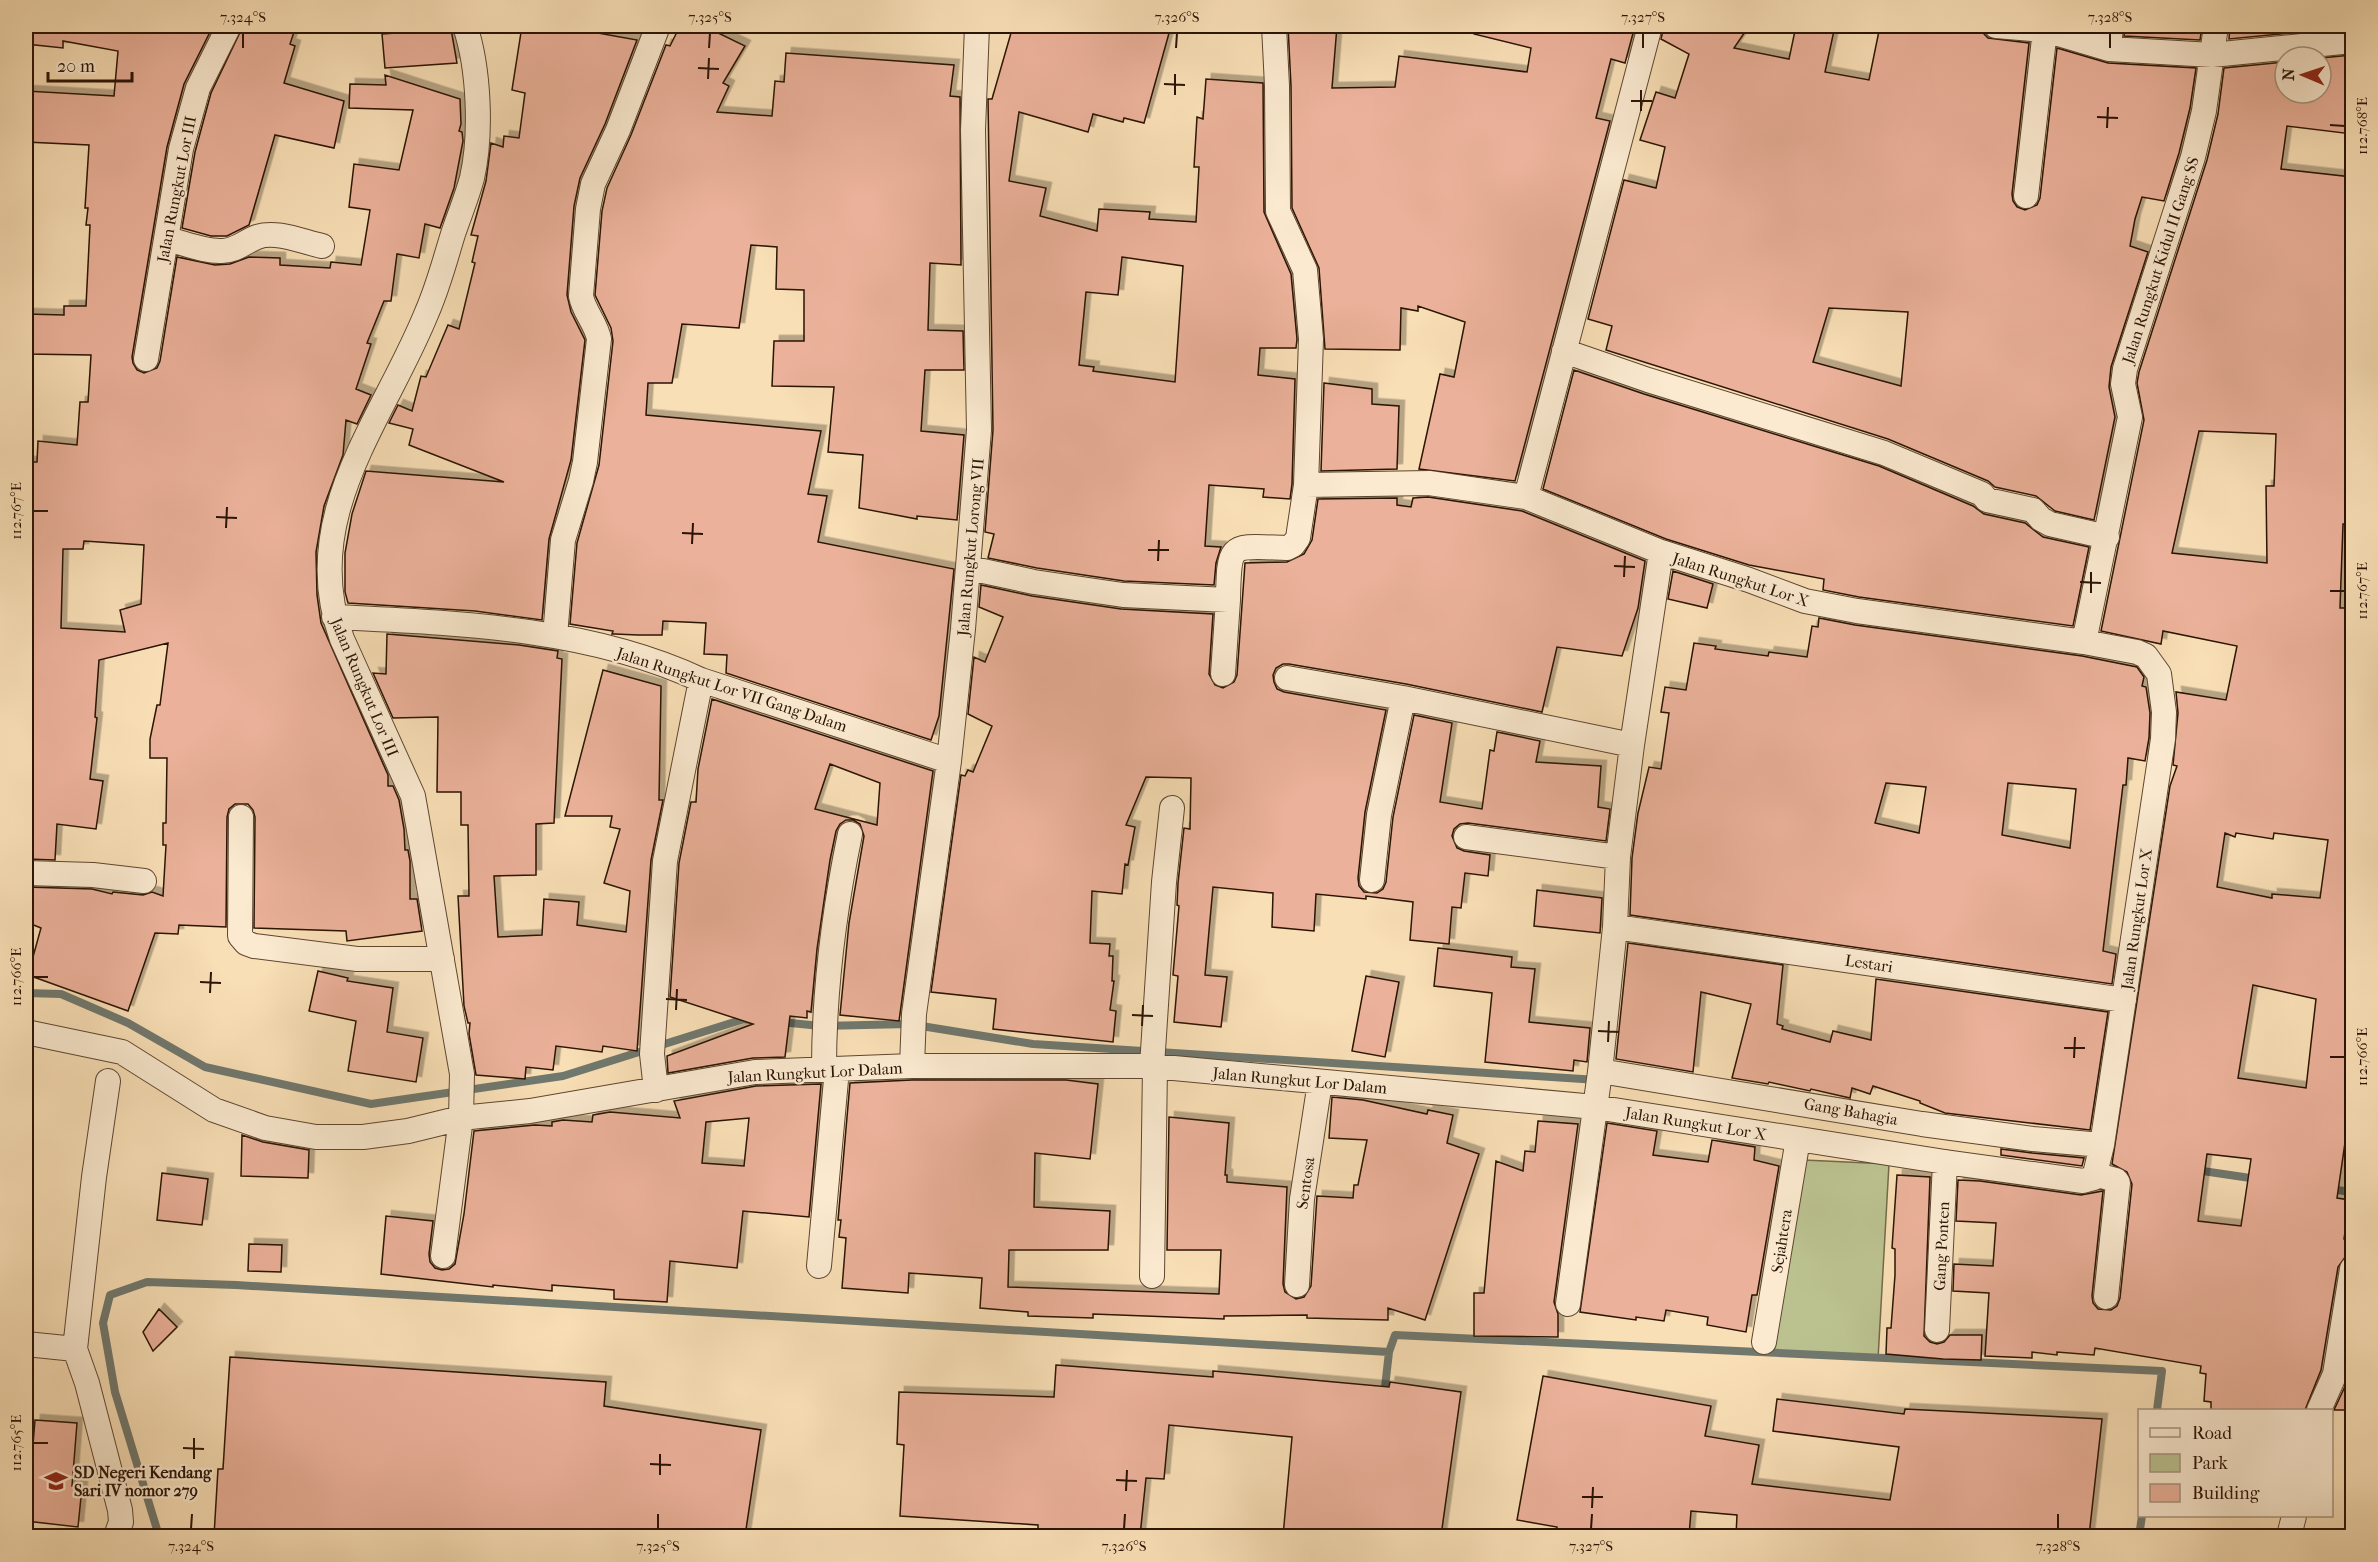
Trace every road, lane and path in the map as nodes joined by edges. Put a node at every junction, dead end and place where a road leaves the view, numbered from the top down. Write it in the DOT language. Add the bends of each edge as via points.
graph roads {
  1 [pos="229,26"];
  2 [pos="465,26"];
  3 [pos="658,26"];
  4 [pos="977,26"];
  5 [pos="1274,26"];
  6 [pos="1650,26"];
  7 [pos="1996,26"];
  8 [pos="2216,26"];
  9 [pos="2045,30"];
  10 [pos="2110,37"];
  11 [pos="2352,41"];
  12 [pos="2212,55"];
  13 [pos="2026,196"];
  14 [pos="167,239"];
  15 [pos="322,246"];
  16 [pos="1564,351"];
  17 [pos="146,359"];
  18 [pos="1306,485"];
  19 [pos="1526,497"];
  20 [pos="2107,537"];
  21 [pos="1661,552"];
  22 [pos="969,568"];
  23 [pos="1228,600"];
  24 [pos="334,617"];
  25 [pos="555,636"];
  26 [pos="2084,642"];
  27 [pos="1223,674"];
  28 [pos="1287,678"];
  29 [pos="701,680"];
  30 [pos="1403,698"];
  31 [pos="1632,745"];
  32 [pos="949,761"];
  33 [pos="1172,808"];
  34 [pos="241,817"];
  35 [pos="850,834"];
  36 [pos="1466,837"];
  37 [pos="1618,857"];
  38 [pos="26,873"];
  39 [pos="1372,880"];
  40 [pos="144,881"];
  41 [pos="1614,927"];
  42 [pos="442,959"];
  43 [pos="2124,1000"];
  44 [pos="26,1032"];
  45 [pos="1154,1057"];
  46 [pos="912,1066"];
  47 [pos="830,1069"];
  48 [pos="108,1081"];
  49 [pos="1320,1082"];
  50 [pos="1598,1086"];
  51 [pos="656,1090"];
  52 [pos="461,1112"];
  53 [pos="1797,1139"];
  54 [pos="2100,1159"];
  55 [pos="1945,1162"];
  56 [pos="443,1256"];
  57 [pos="819,1266"];
  58 [pos="2352,1269"];
  59 [pos="1152,1276"];
  60 [pos="1297,1285"];
  61 [pos="2106,1297"];
  62 [pos="1568,1304"];
  63 [pos="1937,1330"];
  64 [pos="1764,1342"];
  65 [pos="26,1344"];
  66 [pos="75,1348"];
  67 [pos="2344,1375"];
  68 [pos="2320,1409"];
  69 [pos="2294,1517"];
  70 [pos="116,1536"];
  71 [pos="2289,1536"];
  1 -- 14 [label="street, Jalan Rungkut Lor III" via="198,88 188,118"];
  2 -- 24 [label="street, Jalan Rungkut Lor III" via="476,76 472,178 427,312 352,466 336,509 329,566"];
  3 -- 25 [label="street" via="618,130 598,170 588,209 581,296 583,307 597,328 598,339 583,472 561,551"];
  4 -- 22 [label="street, Jalan Rungkut Lorong VII" via="973,130 979,430"];
  5 -- 18 [label="street" via="1278,211 1305,270 1308,286 1311,339"];
  6 -- 16 [label="street"];
  7 -- 9 [label="street"];
  8 -- 12 [label="street, Jalan Rungkut Kidul II Gang SS"];
  9 -- 10 [label="street"];
  9 -- 13 [label="street"];
  10 -- 12 [label="street"];
  11 -- 12 [label="street"];
  12 -- 20 [label="street, Jalan Rungkut Kidul II Gang SS" via="2193,158 2125,369 2124,384 2131,412"];
  14 -- 15 [label="street" via="219,252 232,251 267,235"];
  14 -- 17 [label="street, Jalan Rungkut Lor III"];
  16 -- 19 [label="street"];
  16 -- 20 [label="street" via="1884,453 1982,494 1987,500 2033,510 2050,524"];
  18 -- 19 [label="street, Jalan Rungkut Lor X" via="1429,483"];
  18 -- 23 [label="street" via="1298,538 1287,548 1243,546 1234,552 1229,564"];
  19 -- 21 [label="street, Jalan Rungkut Lor X"];
  20 -- 26 [label="street, Jalan Rungkut Kidul II Gang SS"];
  21 -- 26 [label="street, Jalan Rungkut Lor X" via="1805,602"];
  21 -- 31 [label="street, Jalan Rungkut Lor X"];
  22 -- 23 [label="street" via="1123,595"];
  22 -- 32 [label="street, Jalan Rungkut Lorong VII"];
  23 -- 27 [label="street"];
  24 -- 25 [label="street, Jalan Rungkut Lor VII Gang Dalam" via="437,622"];
  24 -- 42 [label="street, Jalan Rungkut Lor III" via="413,796"];
  25 -- 29 [label="street, Jalan Rungkut Lor VII Gang Dalam" via="674,667"];
  26 -- 43 [label="street, Jalan Rungkut Lor X" via="2146,656 2159,674 2163,693 2163,739"];
  28 -- 30 [label="street"];
  29 -- 32 [label="street, Jalan Rungkut Lor VII Gang Dalam"];
  29 -- 51 [label="street" via="665,861 653,1048"];
  30 -- 31 [label="street"];
  30 -- 39 [label="street" via="1380,815"];
  31 -- 37 [label="street, Jalan Rungkut Lor X"];
  32 -- 46 [label="street, Jalan Rungkut Lorong VII" via="913,1024"];
  33 -- 45 [label="street"];
  34 -- 42 [label="street" via="240,936 246,943 357,959"];
  35 -- 47 [label="street" via="838,892 824,1029"];
  36 -- 37 [label="street"];
  37 -- 41 [label="street, Jalan Rungkut Lor X"];
  38 -- 40 [label="street"];
  41 -- 43 [label="street, Lestari"];
  41 -- 50 [label="street, Jalan Rungkut Lor X"];
  42 -- 52 [label="street, Jalan Rungkut Lor III" via="462,1074"];
  43 -- 54 [label="street, Jalan Rungkut Lor X"];
  44 -- 52 [label="street, Jalan Rungkut Lor Dalam" via="122,1053 214,1110 265,1128 316,1137 363,1137 408,1131"];
  45 -- 46 [label="street, Jalan Rungkut Lor Dalam"];
  45 -- 49 [label="street, Jalan Rungkut Lor Dalam"];
  45 -- 59 [label="street"];
  46 -- 47 [label="street, Jalan Rungkut Lor Dalam"];
  47 -- 51 [label="street, Jalan Rungkut Lor Dalam" via="755,1072"];
  47 -- 57 [label="street"];
  48 -- 66 [label="street"];
  49 -- 50 [label="street, Jalan Rungkut Lor Dalam"];
  49 -- 60 [label="street, Sentosa" via="1302,1199"];
  50 -- 53 [label="street, Jalan Rungkut Lor X"];
  50 -- 54 [label="street, Gang Bahagia" via="2033,1139"];
  50 -- 62 [label="street, Jalan Rungkut Lor X"];
  51 -- 52 [label="street, Jalan Rungkut Lor Dalam" via="530,1112"];
  52 -- 56 [label="street, Jalan Rungkut Lor III"];
  53 -- 55 [label="street, Jalan Rungkut Lor X"];
  53 -- 64 [label="street, Sejahtera"];
  54 -- 55 [label="street, Jalan Rungkut Lor X" via="2094,1178 2083,1181"];
  54 -- 61 [label="street" via="2118,1183"];
  55 -- 63 [label="street, Gang Ponten"];
  58 -- 67 [label="street"];
  65 -- 66 [label="street"];
  66 -- 70 [label="street" via="120,1510"];
  67 -- 68 [label="street"];
  69 -- 71 [label="street"];
}
